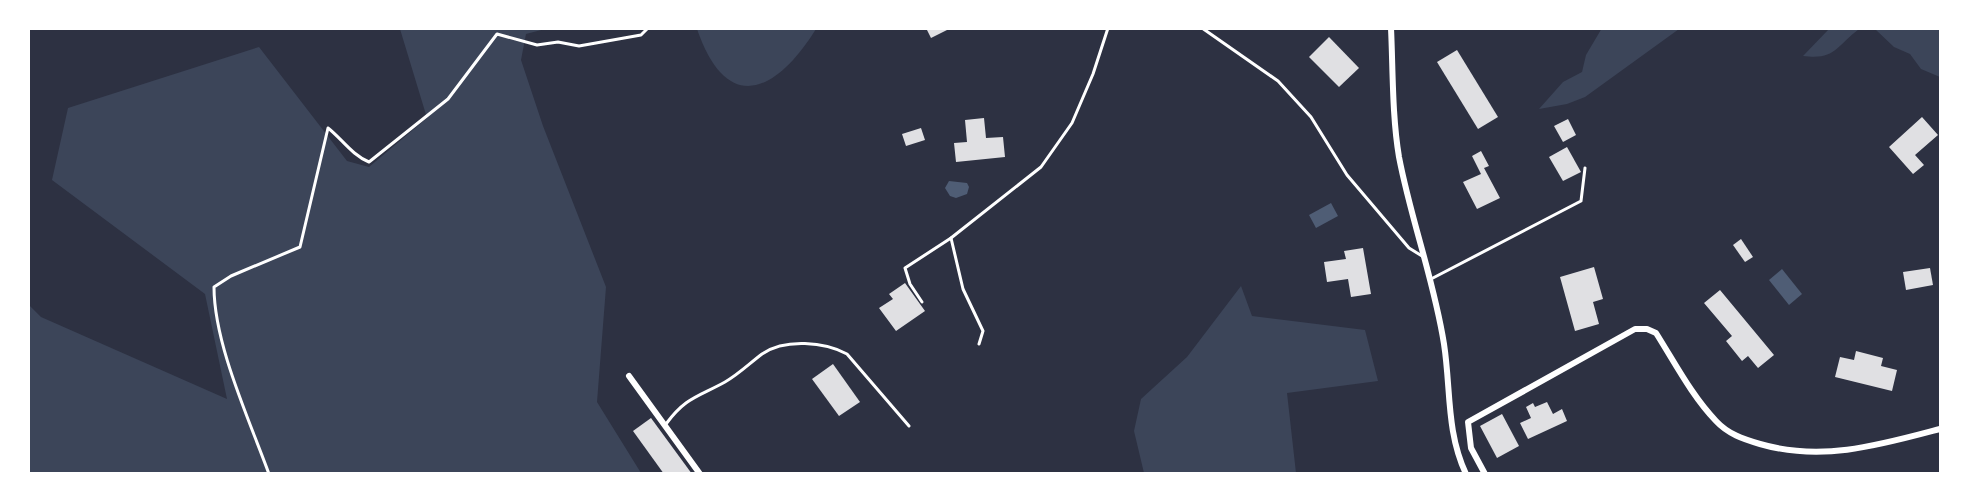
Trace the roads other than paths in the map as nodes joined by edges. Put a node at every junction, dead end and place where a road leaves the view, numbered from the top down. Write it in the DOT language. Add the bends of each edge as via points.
graph roads {
  1 [pos="1108,28"];
  2 [pos="1202,28"];
  3 [pos="1391,28"];
  4 [pos="1585,168"];
  5 [pos="951,238"];
  6 [pos="1422,255"];
  7 [pos="1431,279"];
  8 [pos="922,302"];
  9 [pos="979,344"];
  10 [pos="629,376"];
  11 [pos="665,425"];
  12 [pos="909,426"];
  13 [pos="1941,429"];
  14 [pos="700,474"];
  15 [pos="1466,474"];
  16 [pos="1485,474"];
  1 -- 5 [label="lane" via="1072,123 1056,149 1020,186"];
  2 -- 6 [label="lane" via="1278,81 1311,117 1347,175 1409,248"];
  3 -- 6 [label="street" via="1399,155"];
  4 -- 7 [label="lane" via="1581,201"];
  5 -- 8 [label="lane" via="905,268"];
  5 -- 9 [label="lane" via="963,289 983,332"];
  6 -- 7 [label="street"];
  7 -- 15 [label="street" via="1444,345 1450,427"];
  10 -- 11 [label="street"];
  11 -- 12 [label="lane" via="685,401 724,382 764,353 783,346 817,344 833,346 847,354"];
  11 -- 14 [label="street"];
  13 -- 16 [label="street" via="1869,448 1826,453 1784,451 1735,436 1716,422 1656,333 1635,328 1468,422 1472,448"];
}
